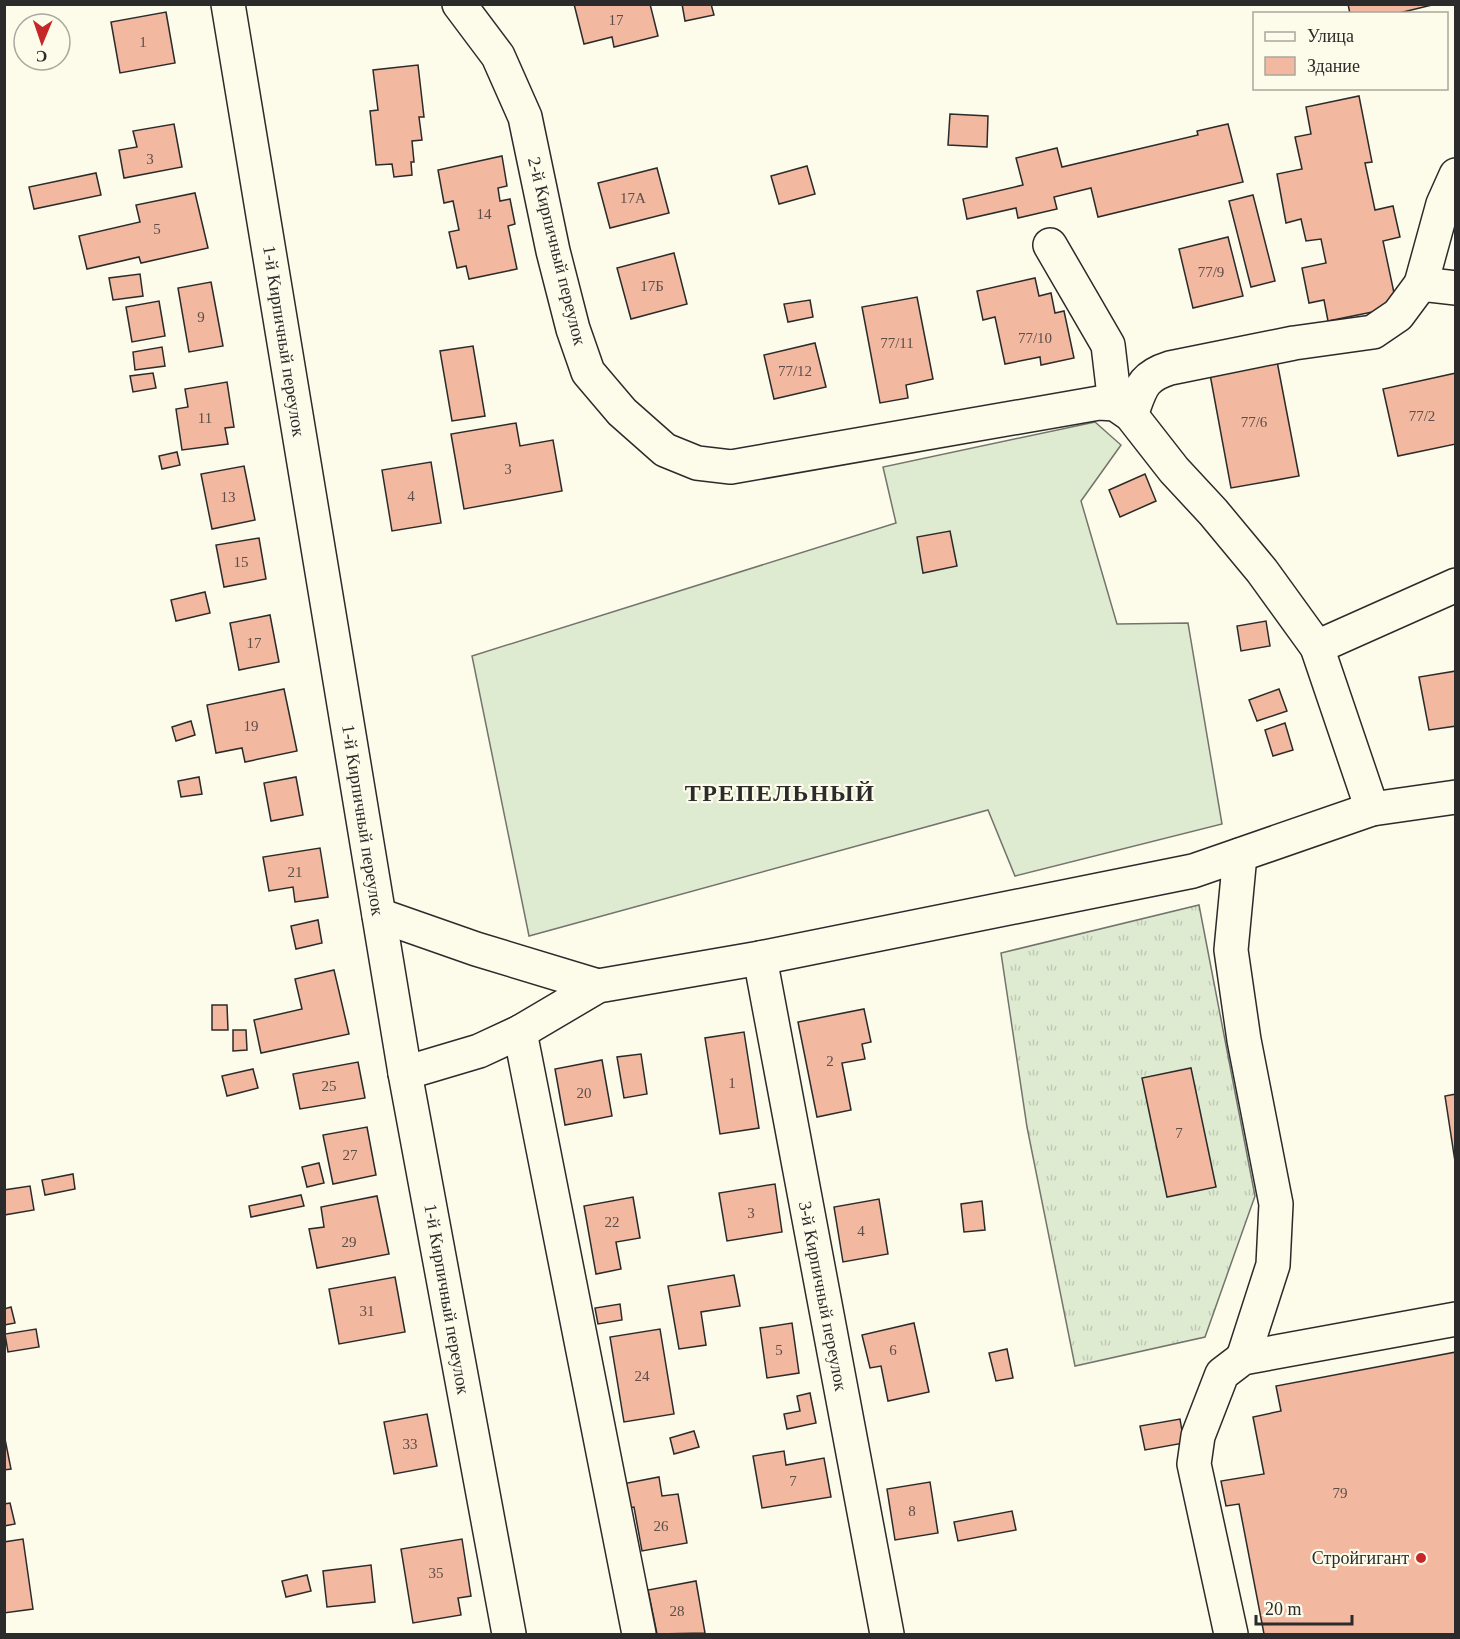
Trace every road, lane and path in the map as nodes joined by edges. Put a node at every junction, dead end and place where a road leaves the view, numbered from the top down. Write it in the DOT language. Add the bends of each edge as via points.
graph roads {
  1 [pos="228,4"];
  2 [pos="459,4"];
  3 [pos="1455,175"];
  4 [pos="1050,245"];
  5 [pos="1421,284"];
  6 [pos="1455,288"];
  7 [pos="1123,410"];
  8 [pos="1455,585"];
  9 [pos="1317,647"];
  10 [pos="1455,797"];
  11 [pos="1372,809"];
  12 [pos="1240,855"];
  13 [pos="379,915"];
  14 [pos="760,957"];
  15 [pos="598,987"];
  16 [pos="520,1032"];
  17 [pos="405,1073"];
  18 [pos="1455,1319"];
  19 [pos="1243,1358"];
  20 [pos="508,1635"];
  21 [pos="639,1635"];
  22 [pos="886,1635"];
  23 [pos="1231,1635"];
  1 -- 13 [label="street, 1-й Кирпичный переулок"];
  2 -- 7 [label="street, 2-й Кирпичный переулок" via="498,56 525,117 553,251 588,372 622,412 665,450 697,463 731,467 1099,403"];
  3 -- 5 [label="street"];
  4 -- 7 [label="street" via="1108,345"];
  5 -- 6 [label="street"];
  5 -- 7 [label="street" via="1398,315 1373,332 1170,368 1143,383"];
  7 -- 9 [label="street" via="1262,571"];
  8 -- 9 [label="street"];
  9 -- 11 [label="street"];
  10 -- 11 [label="street"];
  11 -- 12 [label="street"];
  12 -- 14 [label="street" via="1193,872"];
  12 -- 19 [label="street" via="1231,950 1244,1041 1276,1204 1274,1265"];
  13 -- 15 [label="street"];
  13 -- 17 [label="street, 1-й Кирпичный переулок"];
  14 -- 15 [label="street"];
  14 -- 22 [label="street, 3-й Кирпичный переулок"];
  15 -- 16 [label="street"];
  16 -- 17 [label="street" via="479,1051"];
  16 -- 21 [label="street"];
  17 -- 20 [label="street, 1-й Кирпичный переулок"];
  18 -- 19 [label="street"];
  19 -- 23 [label="street" via="1222,1374 1198,1436 1194,1464"];
}
